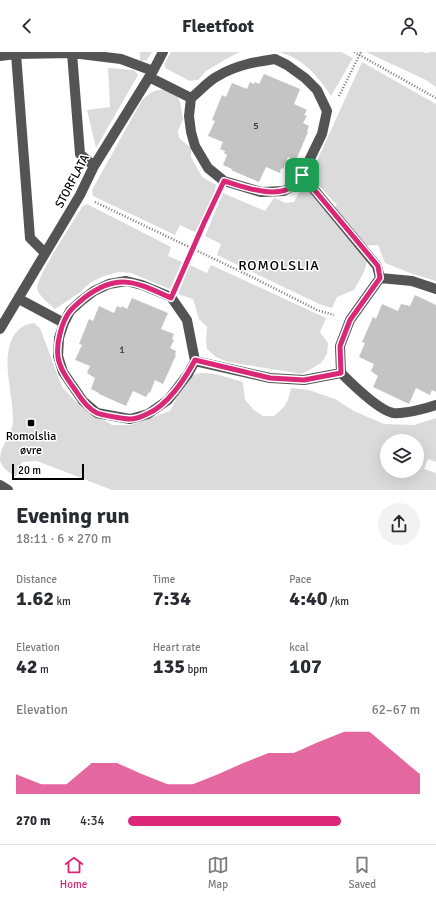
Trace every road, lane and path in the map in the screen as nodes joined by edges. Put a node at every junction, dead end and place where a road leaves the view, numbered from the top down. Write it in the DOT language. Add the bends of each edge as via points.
graph roads {
  1 [pos="72,52"];
  2 [pos="163,52"];
  3 [pos="354,52"];
  4 [pos="360,53"];
  5 [pos="16,54"];
  6 [pos="0,56"];
  7 [pos="151,74"];
  8 [pos="191,98"];
  9 [pos="436,98"];
  10 [pos="327,111"];
  11 [pos="94,166"];
  12 [pos="302,175"];
  13 [pos="224,181"];
  14 [pos="80,195"];
  15 [pos="192,248"];
  16 [pos="45,254"];
  17 [pos="380,278"];
  18 [pos="436,289"];
  19 [pos="19,298"];
  20 [pos="171,298"];
  21 [pos="350,320"];
  22 [pos="64,322"];
  23 [pos="0,330"];
  24 [pos="195,360"];
  25 [pos="341,373"];
  26 [pos="436,405"];
  27 [pos="0,485"];
  28 [pos="8,490"];
  1 -- 5 [label="street"];
  1 -- 7 [label="street" via="121,59"];
  1 -- 11 [label="street" via="80,154"];
  2 -- 7 [label="street, STORFLATA"];
  3 -- 4 [label="path"];
  4 -- 9 [label="path"];
  4 -- 10 [label="path" via="332,109"];
  5 -- 6 [label="street"];
  5 -- 16 [label="street" via="30,238"];
  7 -- 8 [label="street"];
  7 -- 11 [label="street, STORFLATA"];
  8 -- 10 [label="street" via="217,76 248,63 275,59 305,78 317,90"];
  8 -- 13 [label="street" via="189,116 195,146 208,168"];
  10 -- 12 [label="street" via="322,134"];
  11 -- 14 [label="street, STORFLATA"];
  12 -- 13 [label="street" via="296,184 284,191 261,192"];
  12 -- 17 [label="street" via="378,266"];
  13 -- 15 [label="path"];
  14 -- 15 [label="path"];
  14 -- 16 [label="street, STORFLATA"];
  15 -- 20 [label="path"];
  15 -- 21 [label="path" via="317,310"];
  16 -- 19 [label="street, STORFLATA"];
  17 -- 18 [label="street" via="412,281"];
  17 -- 21 [label="street"];
  19 -- 22 [label="street"];
  19 -- 23 [label="street, STORFLATA"];
  20 -- 22 [label="street" via="142,285 126,282 109,284 81,301 70,311"];
  20 -- 24 [label="street" via="188,320"];
  21 -- 25 [label="street" via="340,346"];
  22 -- 24 [label="street" via="59,338 58,356 63,372 83,401 97,413 130,419 148,414 168,400 188,374"];
  24 -- 25 [label="street" via="270,378 304,380"];
  25 -- 26 [label="street" via="374,403 392,413 415,411"];
  27 -- 28 [label="street"];
}
